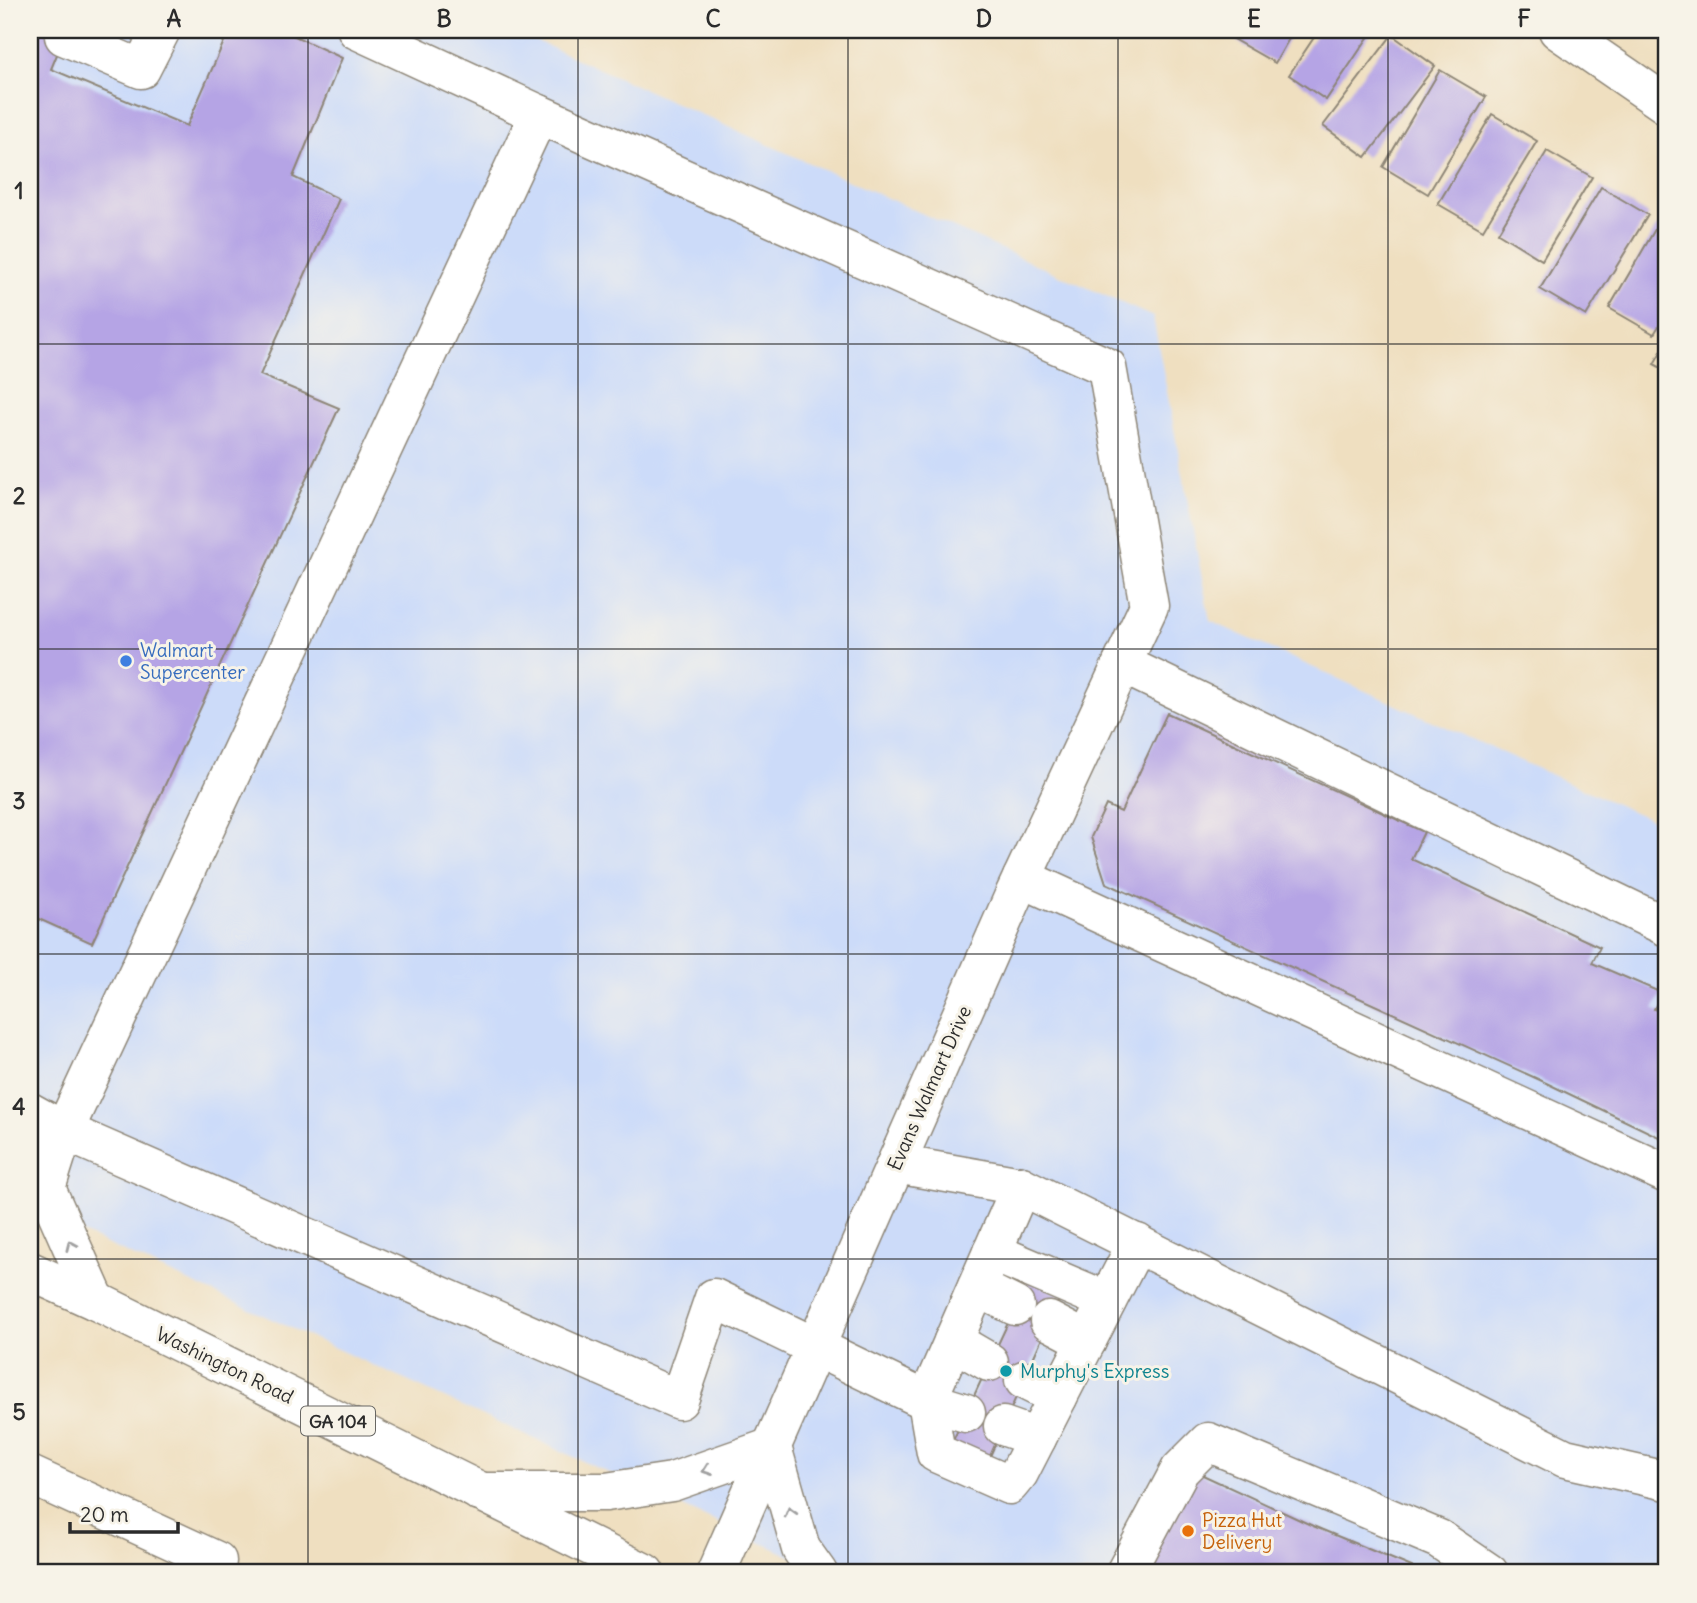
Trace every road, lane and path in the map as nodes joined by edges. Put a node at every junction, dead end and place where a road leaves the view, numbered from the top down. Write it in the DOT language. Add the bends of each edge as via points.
graph roads {
  1 [pos="161,30"];
  2 [pos="357,30"];
  3 [pos="1558,30"];
  4 [pos="64,36"];
  5 [pos="1667,105"];
  6 [pos="539,114"];
  7 [pos="1122,664"];
  8 [pos="1022,878"];
  9 [pos="1667,927"];
  10 [pos="30,1112"];
  11 [pos="64,1131"];
  12 [pos="896,1164"];
  13 [pos="1667,1174"];
  14 [pos="1021,1186"];
  15 [pos="38,1190"];
  16 [pos="1137,1243"];
  17 [pos="992,1252"];
  18 [pos="30,1272"];
  19 [pos="977,1287"];
  20 [pos="96,1301"];
  21 [pos="1107,1301"];
  22 [pos="1015,1306"];
  23 [pos="1049,1321"];
  24 [pos="953,1341"];
  25 [pos="1087,1341"];
  26 [pos="816,1346"];
  27 [pos="989,1363"];
  28 [pos="1024,1380"];
  29 [pos="1058,1397"];
  30 [pos="927,1401"];
  31 [pos="966,1413"];
  32 [pos="772,1447"];
  33 [pos="1180,1470"];
  34 [pos="30,1475"];
  35 [pos="1667,1481"];
  36 [pos="480,1492"];
  37 [pos="212,1573"];
  38 [pos="645,1573"];
  39 [pos="716,1573"];
  40 [pos="818,1573"];
  41 [pos="1125,1573"];
  42 [pos="1141,1573"];
  43 [pos="1489,1573"];
  1 -- 4 [label="main road" via="141,69"];
  2 -- 6 [label="main road"];
  3 -- 5 [label="main road"];
  6 -- 7 [label="main road, Evans Walmart Drive" via="1107,367 1149,606"];
  6 -- 11 [label="main road"];
  7 -- 8 [label="main road, Evans Walmart Drive"];
  7 -- 9 [label="main road"];
  8 -- 12 [label="main road, Evans Walmart Drive"];
  8 -- 13 [label="main road"];
  10 -- 11 [label="main road"];
  11 -- 15 [label="main road"];
  11 -- 26 [label="main road" via="679,1400 714,1298"];
  12 -- 14 [label="main road"];
  12 -- 26 [label="main road, Evans Walmart Drive"];
  14 -- 16 [label="main road"];
  14 -- 17 [label="main road"];
  20 -- 15 [label="main road, one-way"];
  16 -- 21 [label="main road"];
  16 -- 35 [label="main road" via="1565,1458"];
  17 -- 19 [label="main road"];
  17 -- 21 [label="main road"];
  18 -- 20 [label="main road, Washington Road / GA 104"];
  19 -- 22 [label="main road"];
  19 -- 24 [label="main road"];
  20 -- 36 [label="main road, Washington Road / GA 104"];
  21 -- 25 [label="main road"];
  23 -- 25 [label="main road"];
  24 -- 27 [label="main road"];
  24 -- 30 [label="main road"];
  25 -- 29 [label="main road"];
  26 -- 30 [label="main road"];
  26 -- 32 [label="main road, Evans Walmart Drive"];
  28 -- 29 [label="main road"];
  29 -- 30 [label="main road" via="1020,1432 1018,1473 1009,1485 936,1453"];
  30 -- 31 [label="main road"];
  32 -- 36 [label="main road, one-way" via="672,1482 606,1492"];
  32 -- 39 [label="main road, Evans Walmart Drive"];
  40 -- 32 [label="main road, one-way" via="801,1549"];
  33 -- 41 [label="main road"];
  33 -- 42 [label="main road" via="1170,1511"];
  33 -- 43 [label="main road" via="1208,1442 1439,1539"];
  34 -- 37 [label="main road" via="217,1561"];
  36 -- 38 [label="main road, Washington Road / GA 104"];
}
